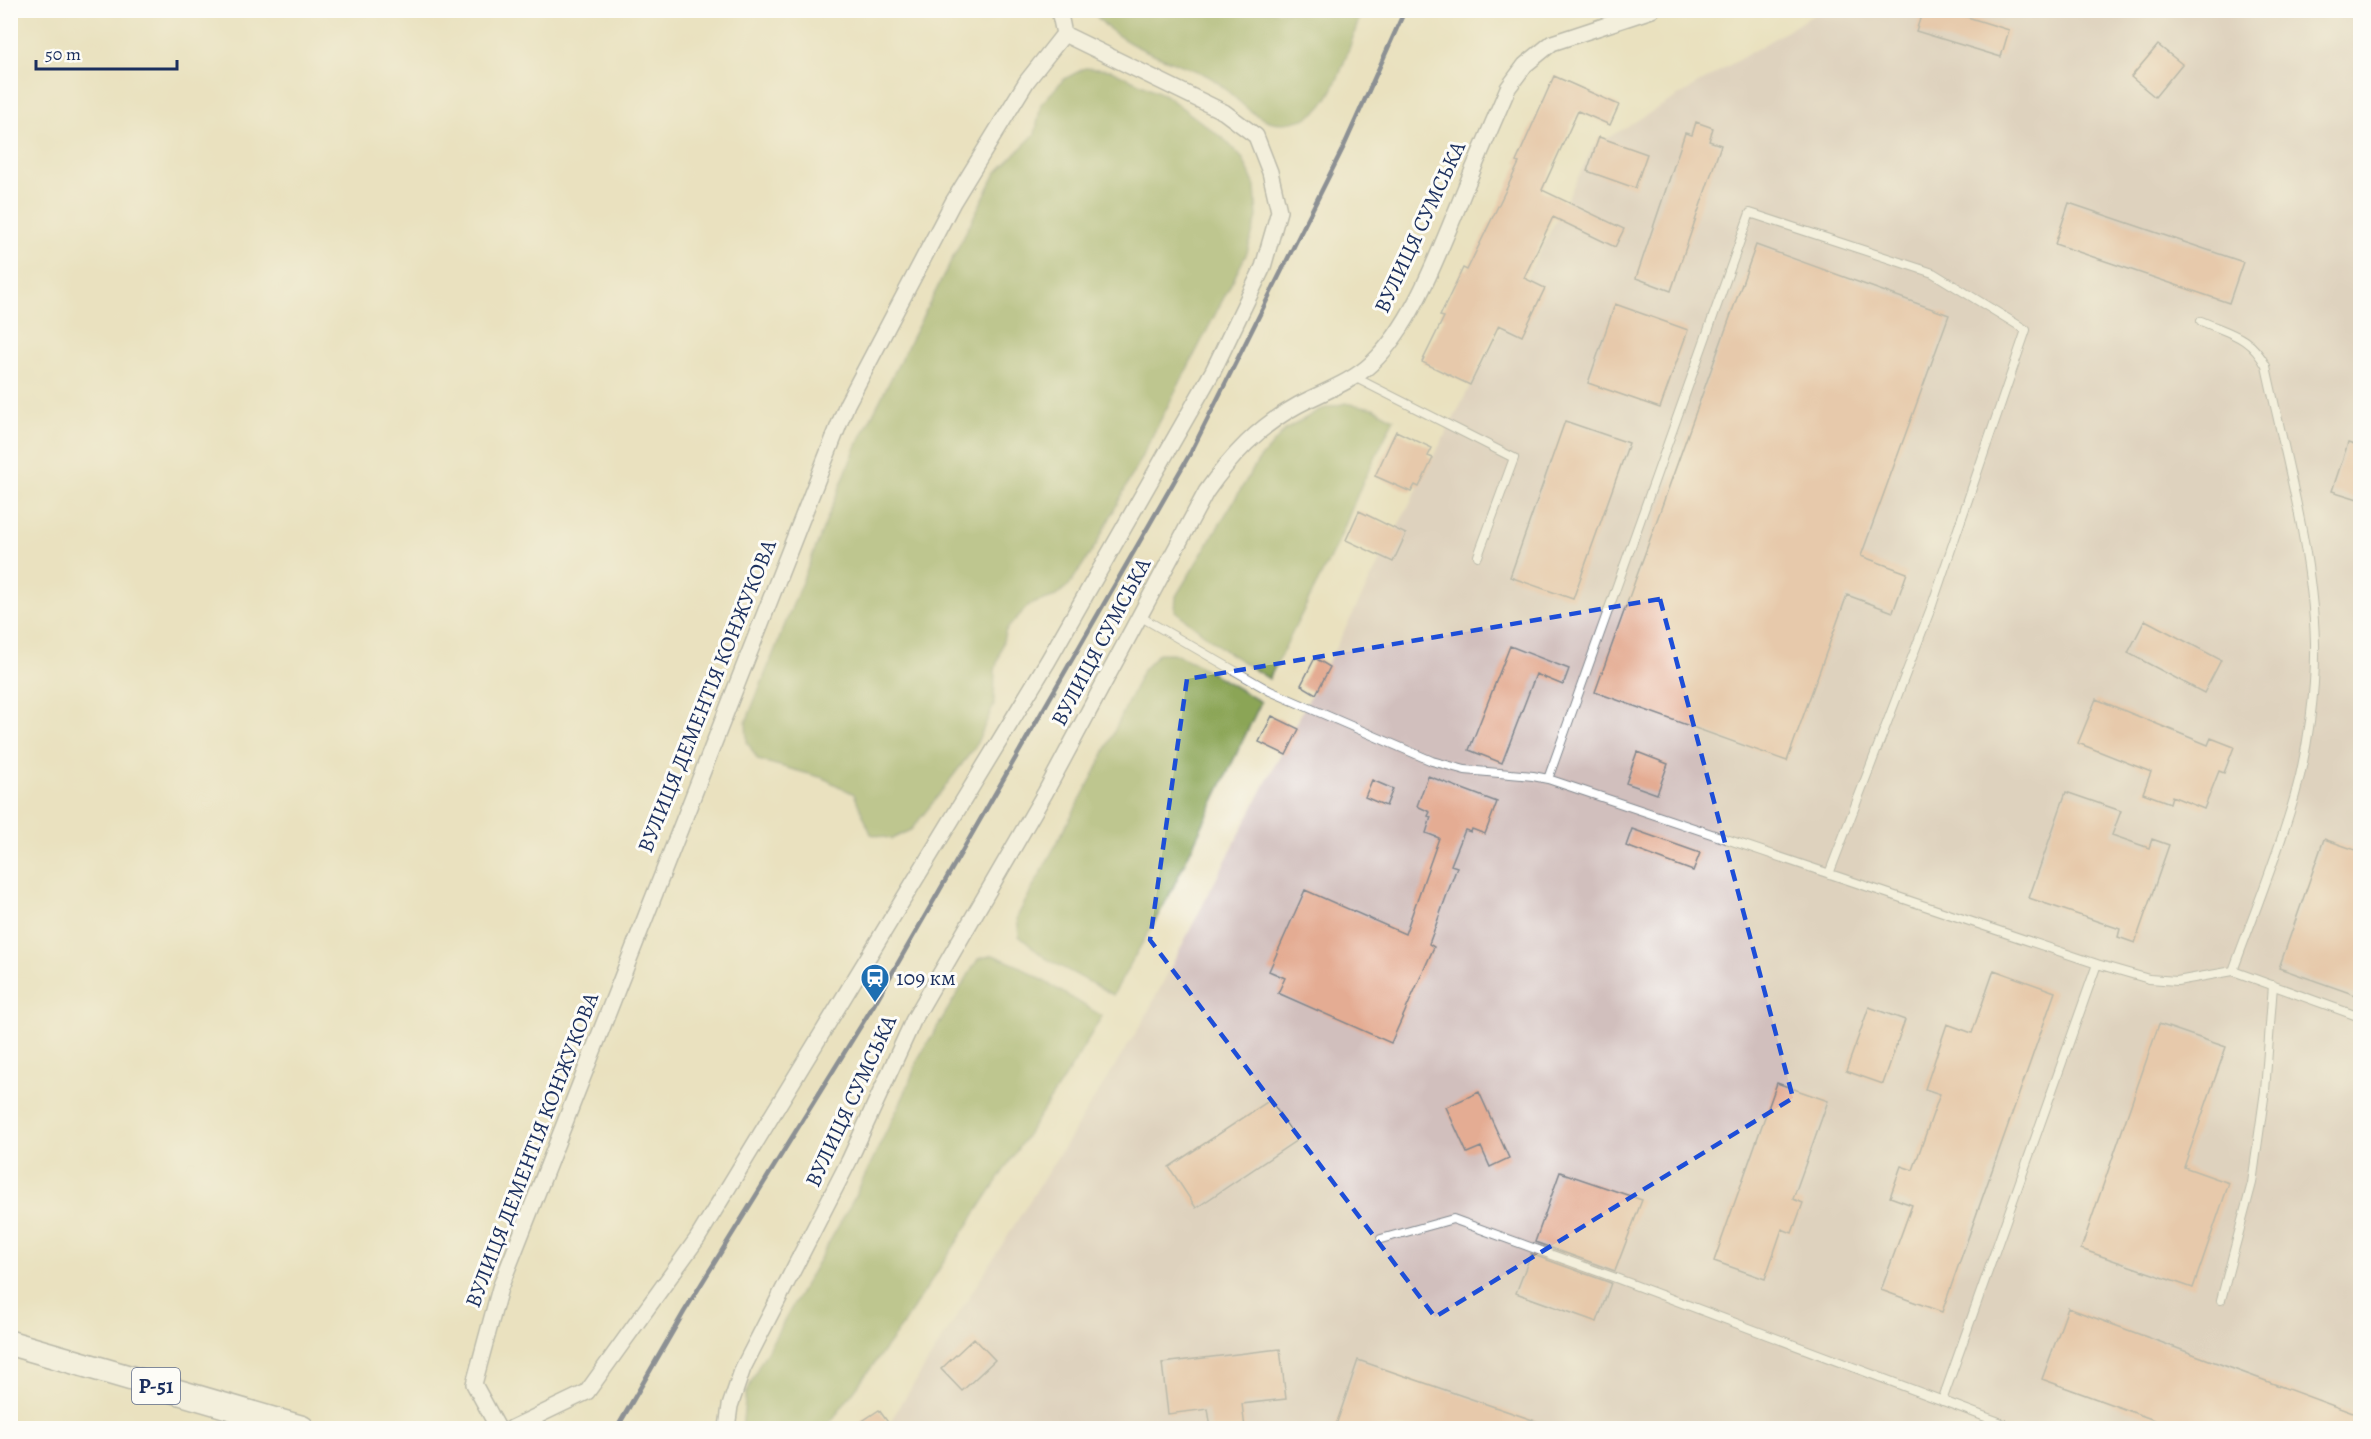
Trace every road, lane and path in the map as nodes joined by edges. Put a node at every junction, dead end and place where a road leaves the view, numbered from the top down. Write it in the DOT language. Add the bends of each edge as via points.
graph roads {
  1 [pos="1059,10"];
  2 [pos="1652,10"];
  3 [pos="1064,34"];
  4 [pos="2201,321"];
  5 [pos="1354,377"];
  6 [pos="1478,556"];
  7 [pos="1141,617"];
  8 [pos="1548,779"];
  9 [pos="1829,874"];
  10 [pos="2097,964"];
  11 [pos="2234,971"];
  12 [pos="2273,985"];
  13 [pos="2361,1017"];
  14 [pos="1381,1239"];
  15 [pos="2221,1300"];
  16 [pos="10,1343"];
  17 [pos="1942,1401"];
  18 [pos="289,1426"];
  19 [pos="498,1428"];
  20 [pos="512,1428"];
  21 [pos="727,1428"];
  22 [pos="2015,1428"];
  1 -- 3 [label="street"];
  2 -- 5 [label="street, ВУЛИЦЯ СУМСЬКА" via="1552,43 1525,65 1508,88 1418,296 1387,347"];
  3 -- 19 [label="street, ВУЛИЦЯ ДЕМЕНТІЯ КОНЖУКОВА" via="1027,81 953,202 847,404 500,1288 474,1384"];
  3 -- 20 [label="street" via="1224,112 1256,136 1279,210 1263,267 1213,370 1048,661 697,1239 587,1392"];
  4 -- 11 [label="lane" via="2246,340 2266,366 2313,595 2315,635 2306,746 2295,795"];
  5 -- 6 [label="lane" via="1514,458"];
  5 -- 7 [label="street, ВУЛИЦЯ СУМСЬКА" via="1295,407 1245,442 1206,492"];
  7 -- 8 [label="lane" via="1270,692 1432,761 1465,770"];
  7 -- 21 [label="street, ВУЛИЦЯ СУМСЬКА" via="913,1021 849,1161 743,1368"];
  8 -- 9 [label="lane"];
  8 -- 9 [label="lane" via="1750,213 1922,269 2026,330 1931,608"];
  9 -- 10 [label="lane"];
  10 -- 11 [label="lane" via="2149,979 2177,981"];
  10 -- 17 [label="lane"];
  11 -- 12 [label="lane"];
  12 -- 13 [label="lane"];
  12 -- 15 [label="lane" via="2265,1091 2252,1183"];
  14 -- 17 [label="lane" via="1453,1219"];
  16 -- 18 [label="main road, Р-51"];
  17 -- 22 [label="lane"];
}
